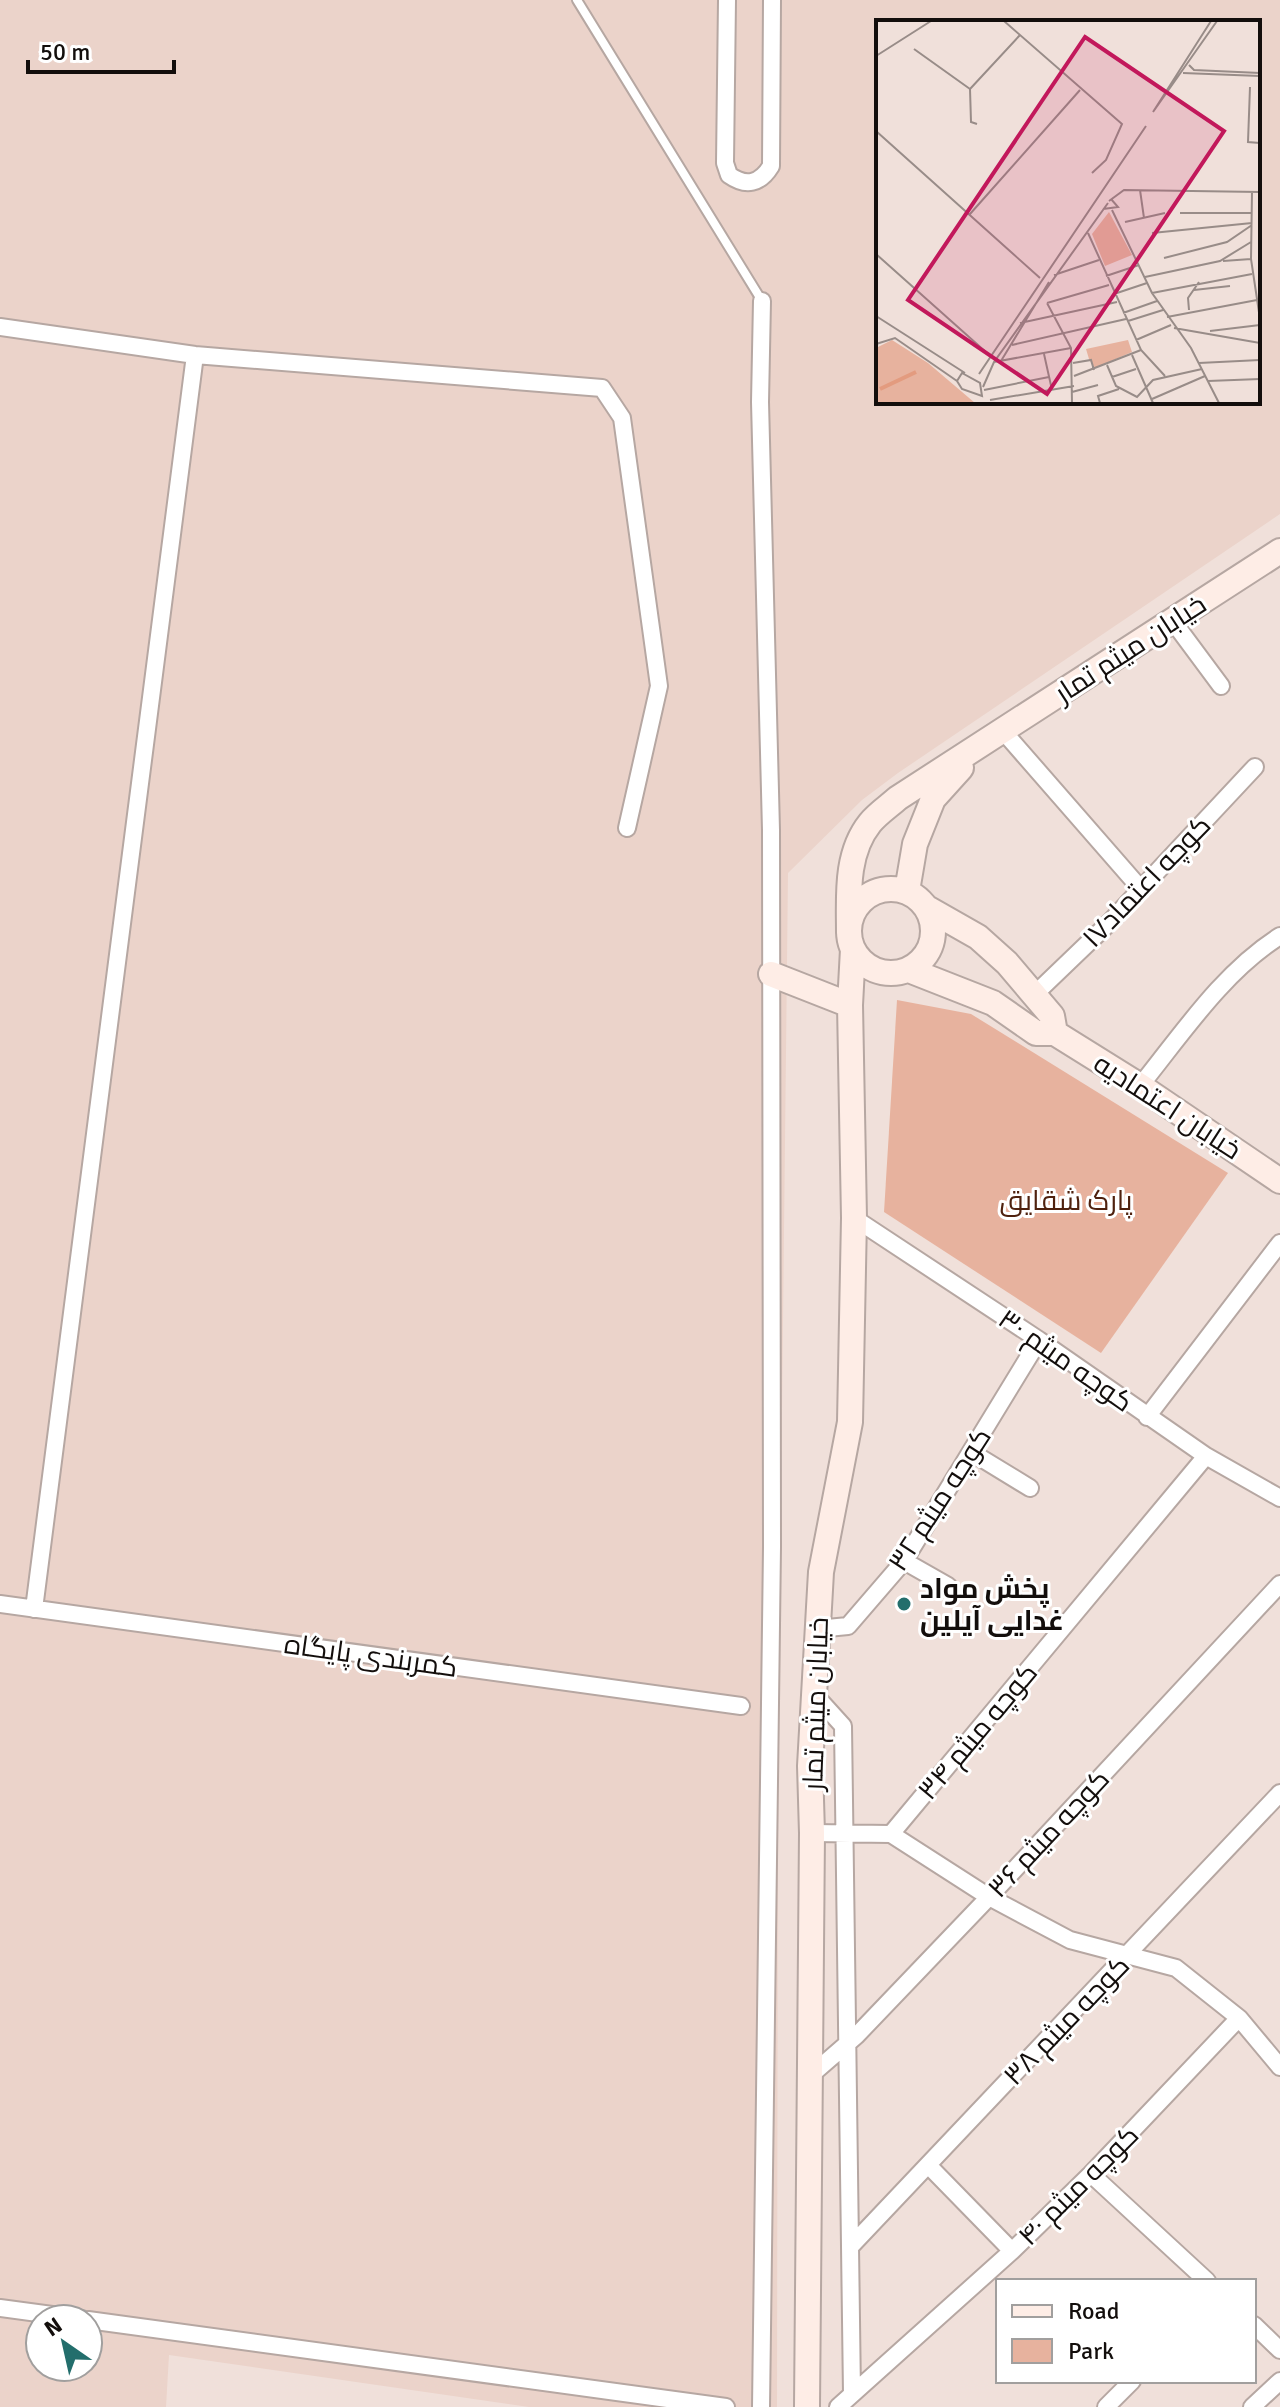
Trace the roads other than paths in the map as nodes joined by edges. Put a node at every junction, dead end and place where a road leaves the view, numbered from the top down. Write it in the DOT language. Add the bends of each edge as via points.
graph roads {
  1 [pos="577,0"];
  2 [pos="727,0"];
  3 [pos="772,0"];
  4 [pos="762,301"];
  5 [pos="0,327"];
  6 [pos="195,355"];
  7 [pos="1280,551"];
  8 [pos="1172,620"];
  9 [pos="1221,686"];
  10 [pos="1003,731"];
  11 [pos="981,745"];
  12 [pos="1255,767"];
  13 [pos="627,828"];
  14 [pos="1140,888"];
  15 [pos="907,891"];
  16 [pos="927,908"];
  17 [pos="1280,936"];
  18 [pos="851,941"];
  19 [pos="901,972"];
  20 [pos="771,974"];
  21 [pos="1035,994"];
  22 [pos="850,1005"];
  23 [pos="1055,1033"];
  24 [pos="1140,1086"];
  25 [pos="1280,1181"];
  26 [pos="854,1218"];
  27 [pos="1280,1243"];
  28 [pos="1039,1340"];
  29 [pos="1147,1417"];
  30 [pos="971,1452"];
  31 [pos="1206,1456"];
  32 [pos="1030,1488"];
  33 [pos="1278,1494"];
  34 [pos="904,1561"];
  35 [pos="1280,1584"];
  36 [pos="948,1586"];
  37 [pos="0,1604"];
  38 [pos="34,1609"];
  39 [pos="817,1629"];
  40 [pos="814,1694"];
  41 [pos="741,1706"];
  42 [pos="1280,1793"];
  43 [pos="812,1833"];
  44 [pos="843,1834"];
  45 [pos="891,1834"];
  46 [pos="989,1897"];
  47 [pos="1127,1957"];
  48 [pos="1239,2018"];
  49 [pos="848,2042"];
  50 [pos="1280,2067"];
  51 [pos="811,2075"];
  52 [pos="928,2165"];
  53 [pos="1091,2174"];
  54 [pos="851,2246"];
  55 [pos="1012,2251"];
  56 [pos="1205,2279"];
  57 [pos="0,2308"];
  58 [pos="24,2311"];
  59 [pos="104,2322"];
  60 [pos="1256,2327"];
  61 [pos="1280,2350"];
  62 [pos="1280,2381"];
  63 [pos="1130,2383"];
  64 [pos="852,2394"];
  65 [pos="726,2407"];
  66 [pos="761,2407"];
  67 [pos="807,2407"];
  68 [pos="838,2407"];
  69 [pos="1106,2407"];
  70 [pos="1252,2407"];
  1 -- 4 [label="lane"];
  2 -- 3 [label="street" via="725,163 729,175 753,183 771,166"];
  4 -- 20 [label="street"];
  5 -- 6 [label="street"];
  6 -- 13 [label="street" via="602,388 622,418 659,686"];
  6 -- 38 [label="street"];
  7 -- 8 [label="street, خیابان میثم تمار"];
  8 -- 9 [label="street"];
  8 -- 10 [label="street, خیابان میثم تمار"];
  10 -- 11 [label="street, خیابان میثم تمار"];
  10 -- 14 [label="street"];
  11 -- 15 [label="street, خیابان میثم تمار" via="933,799 915,844"];
  11 -- 18 [label="street, خیابان میثم تمار" via="898,798 870,823 858,843 850,876"];
  12 -- 14 [label="street, کوچه اعتماد۱۷"];
  14 -- 21 [label="street, کوچه اعتماد۱۷"];
  15 -- 16 [label="street"];
  15 -- 18 [label="street" via="874,892 860,902 852,916"];
  16 -- 19 [label="street" via="934,929 931,946 923,960"];
  16 -- 21 [label="street" via="978,937"];
  17 -- 24 [label="street" via="1219,989"];
  18 -- 19 [label="street" via="863,962 876,971"];
  18 -- 22 [label="street, خیابان میثم تمار"];
  19 -- 22 [label="street" via="871,986"];
  19 -- 23 [label="street, خیابان اعتمادیه" via="993,1003 1036,1033"];
  20 -- 22 [label="street"];
  20 -- 66 [label="street" via="772,1547"];
  21 -- 23 [label="street" via="1052,1016"];
  22 -- 26 [label="street, خیابان میثم تمار"];
  23 -- 24 [label="street, خیابان اعتمادیه"];
  24 -- 25 [label="street, خیابان اعتمادیه"];
  26 -- 28 [label="street, کوچه میثم ۳۰"];
  26 -- 39 [label="street, خیابان میثم تمار" via="850,1422 821,1572"];
  27 -- 29 [label="street"];
  28 -- 29 [label="street, کوچه میثم ۳۰"];
  28 -- 30 [label="street, کوچه میثم ۳۲"];
  29 -- 31 [label="street, کوچه میثم ۳۰"];
  30 -- 32 [label="street"];
  30 -- 34 [label="street, کوچه میثم ۳۲"];
  31 -- 33 [label="street, کوچه میثم ۳۰"];
  31 -- 45 [label="street, کوچه میثم ۳۴"];
  34 -- 36 [label="street"];
  34 -- 39 [label="street, کوچه میثم ۳۲" via="848,1626"];
  35 -- 46 [label="street, کوچه میثم ۳۶"];
  37 -- 38 [label="street, کمربندی پایگاه"];
  38 -- 41 [label="street, کمربندی پایگاه"];
  39 -- 40 [label="street, خیابان میثم تمار"];
  40 -- 43 [label="street, خیابان میثم تمار"];
  40 -- 44 [label="street" via="843,1726"];
  42 -- 47 [label="street, کوچه میثم ۳۸"];
  43 -- 44 [label="street"];
  43 -- 51 [label="street, خیابان میثم تمار"];
  44 -- 45 [label="street"];
  44 -- 49 [label="street"];
  45 -- 46 [label="street"];
  46 -- 47 [label="street" via="1070,1940"];
  46 -- 49 [label="street, کوچه میثم ۳۶"];
  47 -- 48 [label="street" via="1176,1968"];
  47 -- 52 [label="street, کوچه میثم ۳۸"];
  48 -- 50 [label="street"];
  48 -- 53 [label="street, کوچه میثم ۴۰"];
  49 -- 51 [label="street, کوچه میثم ۳۶"];
  49 -- 54 [label="street"];
  51 -- 67 [label="street, خیابان میثم تمار"];
  52 -- 54 [label="street, کوچه میثم ۳۸"];
  52 -- 55 [label="street"];
  53 -- 55 [label="street, کوچه میثم ۴۰"];
  53 -- 56 [label="street"];
  54 -- 64 [label="street"];
  55 -- 64 [label="street, کوچه میثم ۴۰"];
  57 -- 58 [label="street"];
  59 -- 65 [label="street"];
  60 -- 61 [label="street"];
  62 -- 70 [label="street"];
  63 -- 69 [label="street"];
  64 -- 68 [label="street, کوچه میثم ۴۰"];
}
